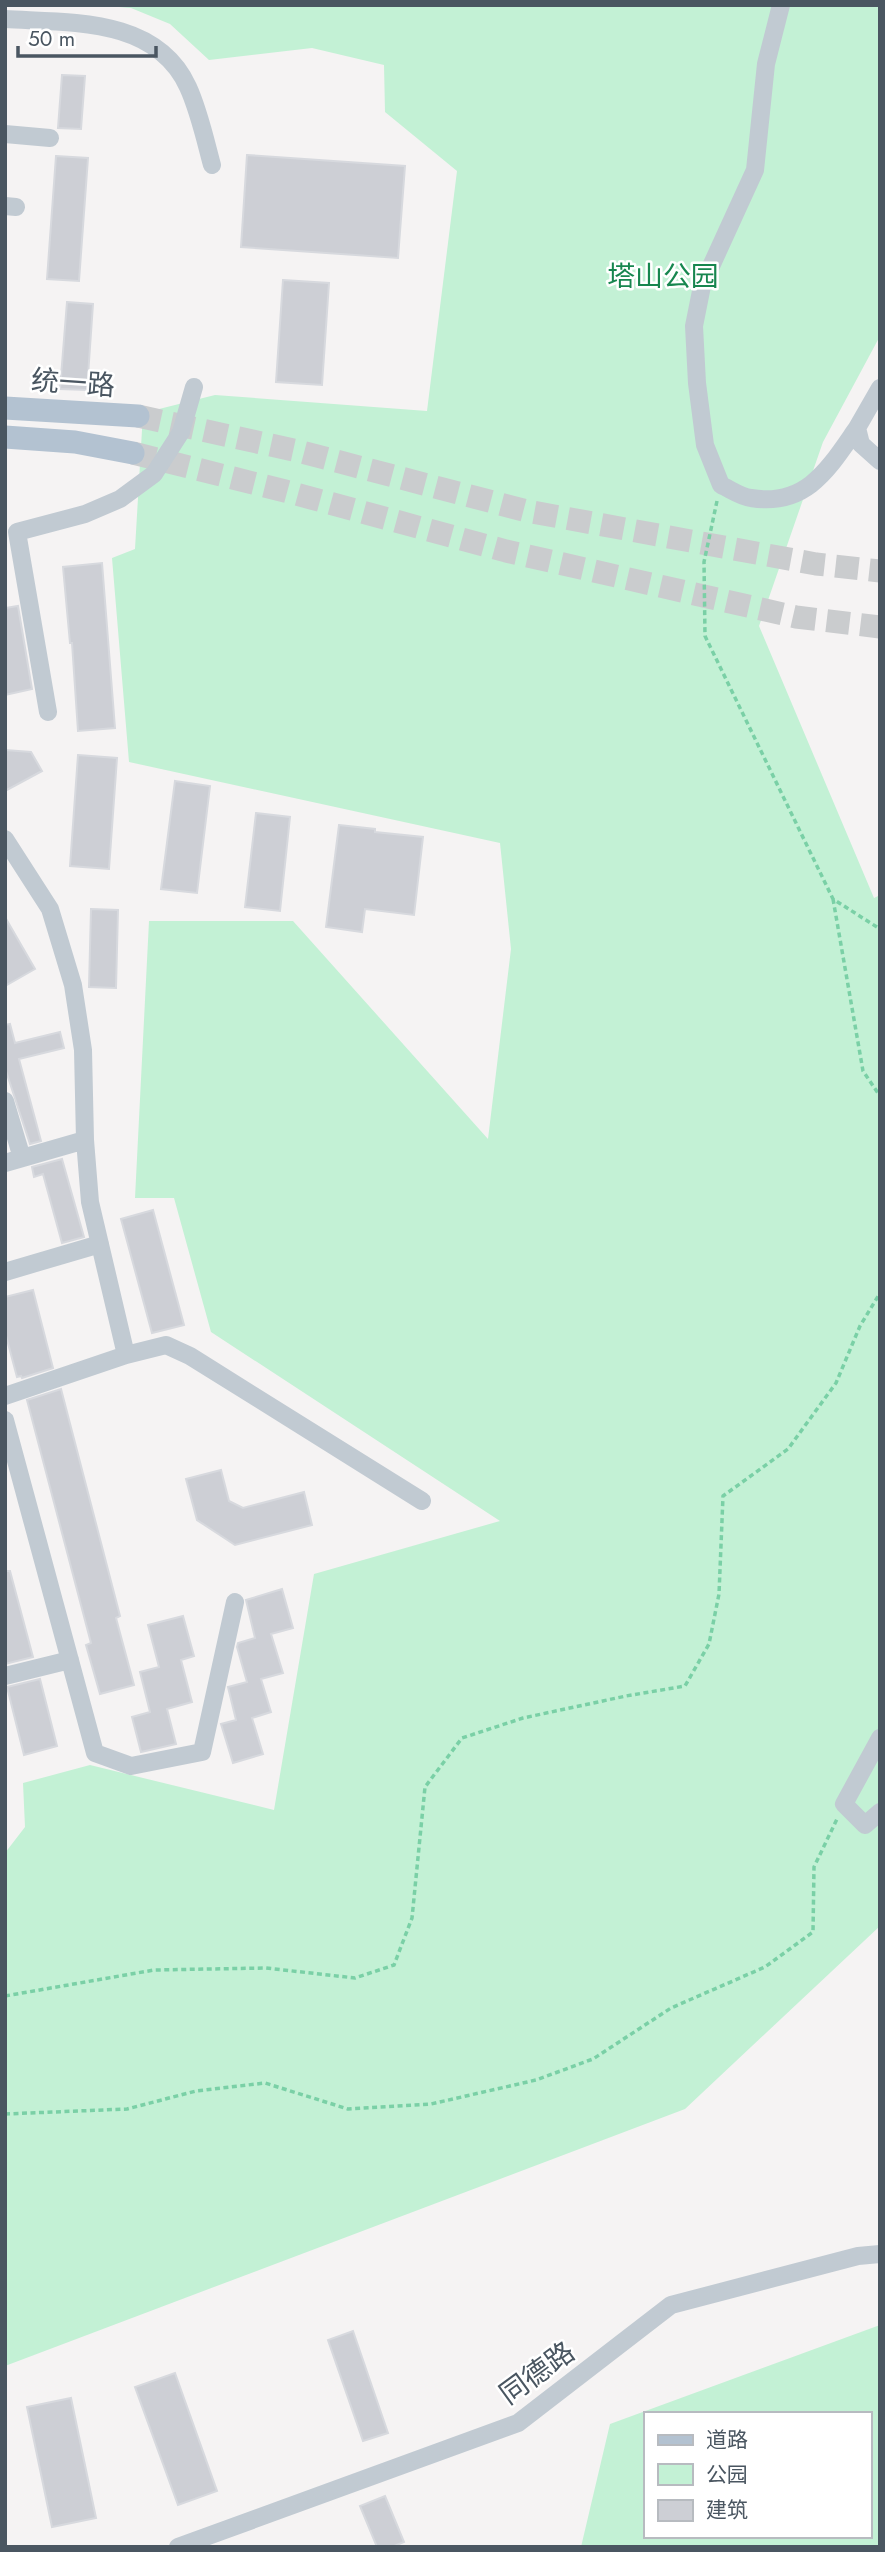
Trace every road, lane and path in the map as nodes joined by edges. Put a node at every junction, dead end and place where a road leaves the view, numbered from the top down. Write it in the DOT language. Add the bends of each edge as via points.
graph roads {
  1 [pos="782,5"];
  2 [pos="5,19"];
  3 [pos="5,134"];
  4 [pos="50,138"];
  5 [pos="212,165"];
  6 [pos="194,387"];
  7 [pos="878,398"];
  8 [pos="5,408"];
  9 [pos="138,416"];
  10 [pos="857,428"];
  11 [pos="5,437"];
  12 [pos="133,453"];
  13 [pos="880,461"];
  14 [pos="721,485"];
  15 [pos="16,532"];
  16 [pos="5,549"];
  17 [pos="48,712"];
  18 [pos="5,839"];
  19 [pos="833,898"];
  20 [pos="880,929"];
  21 [pos="880,1096"];
  22 [pos="5,1101"];
  23 [pos="85,1140"];
  24 [pos="14,1161"];
  25 [pos="100,1244"];
  26 [pos="5,1272"];
  27 [pos="880,1293"];
  28 [pos="126,1355"];
  29 [pos="5,1396"];
  30 [pos="5,1420"];
  31 [pos="11,1463"];
  32 [pos="422,1501"];
  33 [pos="235,1602"];
  34 [pos="70,1660"];
  35 [pos="5,1676"];
  36 [pos="880,1738"];
  37 [pos="844,1804"];
  38 [pos="880,1812"];
  39 [pos="5,1996"];
  40 [pos="5,2114"];
  41 [pos="880,2254"];
  42 [pos="178,2547"];
  1 -- 14 [label="street" via="766,64 755,170 702,286 694,326 705,445"];
  2 -- 5 [label="street" via="101,25 152,44 187,86"];
  3 -- 4 [label="street"];
  6 -- 15 [label="street" via="181,432 154,474 120,499 85,514"];
  7 -- 10 [label="street"];
  8 -- 9 [label="main road, 统一路"];
  10 -- 13 [label="street" via="860,444"];
  10 -- 14 [label="street" via="808,488 788,497 749,498"];
  11 -- 12 [label="main road" via="75,442"];
  14 -- 19 [label="path" via="704,562 705,636"];
  15 -- 16 [label="street"];
  15 -- 17 [label="street"];
  18 -- 23 [label="street" via="50,909 73,985 83,1050"];
  19 -- 20 [label="path"];
  19 -- 21 [label="path" via="863,1071"];
  22 -- 24 [label="street"];
  23 -- 24 [label="street"];
  23 -- 25 [label="street" via="90,1202"];
  25 -- 26 [label="street"];
  25 -- 28 [label="street"];
  27 -- 39 [label="path" via="836,1383 788,1449 723,1496 719,1594 709,1644 685,1686 523,1718 462,1738 425,1787 412,1918 394,1965 355,1978 266,1968 154,1970"];
  28 -- 29 [label="street"];
  28 -- 32 [label="street" via="166,1345 190,1356"];
  30 -- 31 [label="street"];
  31 -- 34 [label="street"];
  33 -- 34 [label="street" via="202,1752 131,1766 95,1753"];
  34 -- 35 [label="street"];
  36 -- 37 [label="street"];
  37 -- 38 [label="street" via="865,1825"];
  37 -- 40 [label="path" via="814,1867 813,1933 765,1967 671,2008 593,2059 536,2080 431,2104 348,2109 265,2083 196,2091 127,2109"];
  41 -- 42 [label="street, 同德路" via="671,2305 518,2423"];
}
